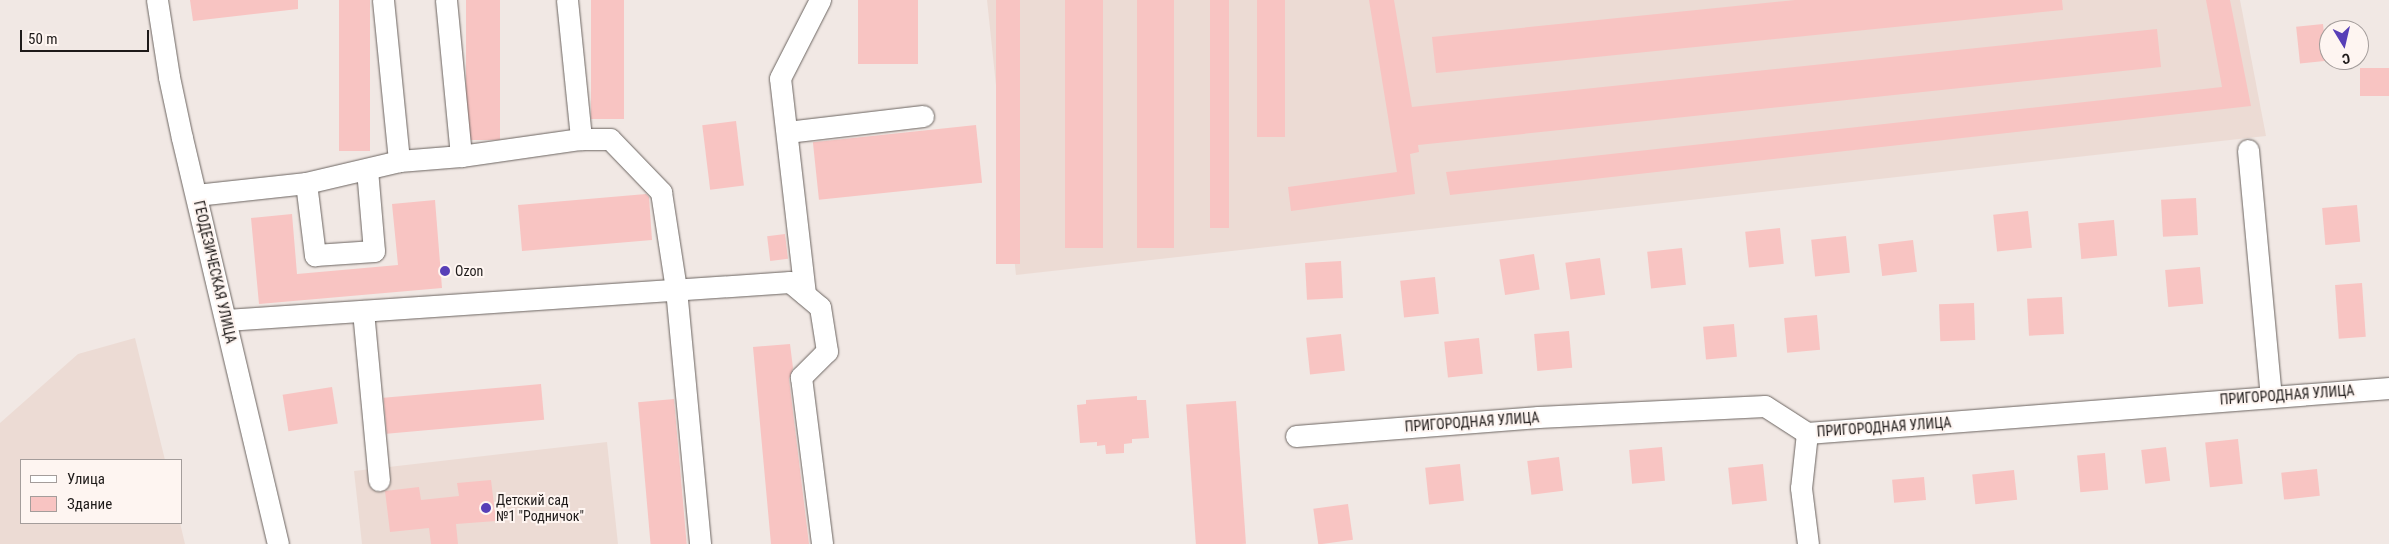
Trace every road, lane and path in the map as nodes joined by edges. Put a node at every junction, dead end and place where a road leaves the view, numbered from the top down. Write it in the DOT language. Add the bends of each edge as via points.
graph roads {
  1 [pos="157,0"];
  2 [pos="383,0"];
  3 [pos="446,0"];
  4 [pos="567,0"];
  5 [pos="820,0"];
  6 [pos="923,116"];
  7 [pos="787,132"];
  8 [pos="581,139"];
  9 [pos="2248,150"];
  10 [pos="461,156"];
  11 [pos="399,161"];
  12 [pos="367,169"];
  13 [pos="306,183"];
  14 [pos="196,195"];
  15 [pos="676,289"];
  16 [pos="805,294"];
  17 [pos="363,311"];
  18 [pos="226,320"];
  19 [pos="2389,388"];
  20 [pos="2271,396"];
  21 [pos="1807,433"];
  22 [pos="1296,436"];
  23 [pos="379,480"];
  24 [pos="278,544"];
  25 [pos="700,544"];
  26 [pos="822,544"];
  27 [pos="1808,544"];
  1 -- 14 [label="street, ГЕОДЕЗИЧЕСКАЯ УЛИЦА" via="169,77"];
  2 -- 11 [label="street"];
  3 -- 10 [label="street"];
  4 -- 8 [label="street"];
  5 -- 7 [label="street" via="780,78"];
  6 -- 7 [label="street"];
  7 -- 16 [label="street"];
  8 -- 10 [label="street"];
  8 -- 15 [label="street" via="610,139 661,192"];
  9 -- 20 [label="street"];
  10 -- 11 [label="street"];
  11 -- 12 [label="street"];
  12 -- 13 [label="street"];
  12 -- 13 [label="street" via="374,251 315,255"];
  13 -- 14 [label="street"];
  14 -- 18 [label="street, ГЕОДЕЗИЧЕСКАЯ УЛИЦА"];
  15 -- 16 [label="street" via="790,282"];
  15 -- 17 [label="street"];
  15 -- 25 [label="street"];
  16 -- 26 [label="street" via="820,307 827,351 801,377"];
  17 -- 18 [label="street"];
  17 -- 23 [label="street"];
  18 -- 24 [label="street, ГЕОДЕЗИЧЕСКАЯ УЛИЦА"];
  19 -- 20 [label="street, ПРИГОРОДНАЯ УЛИЦА"];
  20 -- 21 [label="street, ПРИГОРОДНАЯ УЛИЦА"];
  21 -- 22 [label="street, ПРИГОРОДНАЯ УЛИЦА" via="1765,406 1538,417"];
  21 -- 27 [label="street" via="1801,488"];
}
